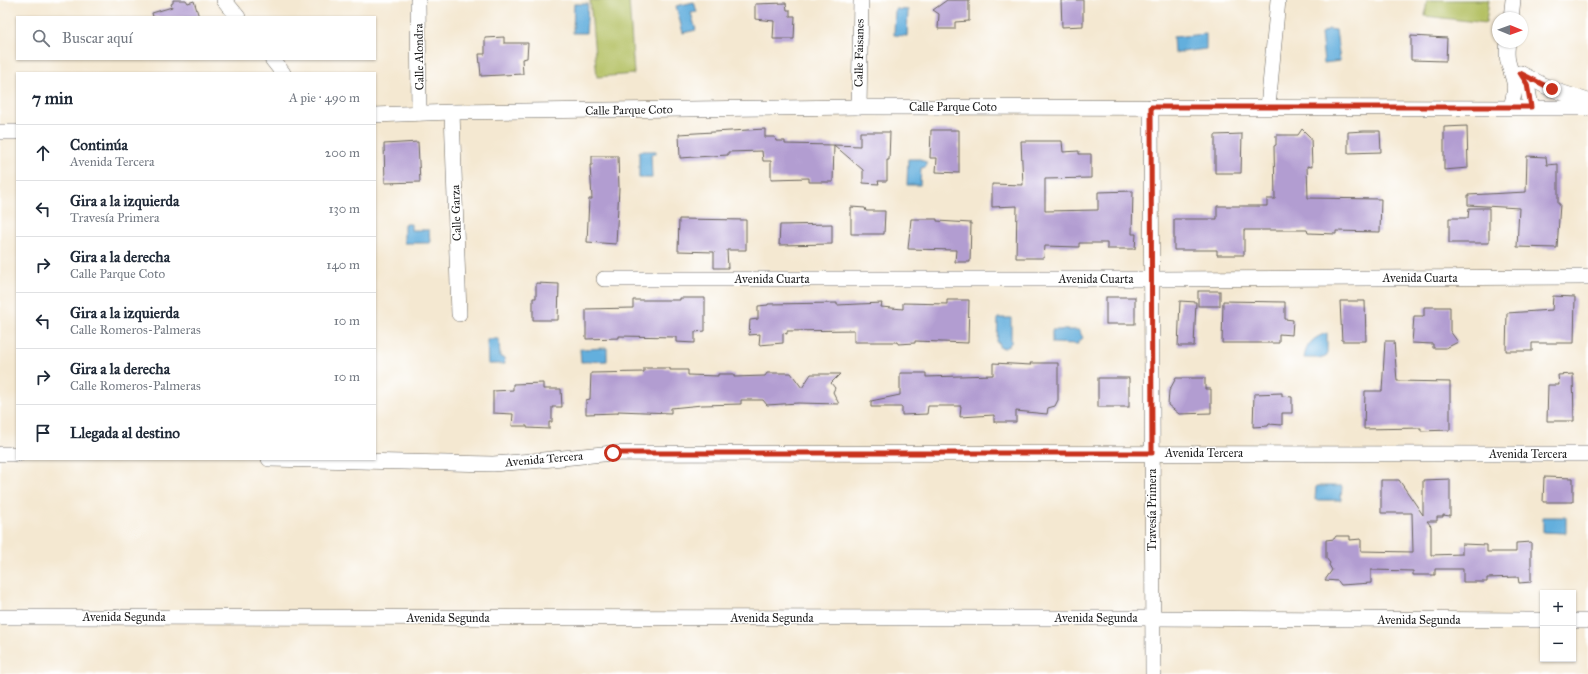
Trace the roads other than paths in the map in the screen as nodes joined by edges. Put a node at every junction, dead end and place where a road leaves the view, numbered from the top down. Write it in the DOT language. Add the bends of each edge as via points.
graph roads {
  1 [pos="224,0"];
  2 [pos="418,0"];
  3 [pos="860,0"];
  4 [pos="1278,0"];
  5 [pos="1513,0"];
  6 [pos="1512,12"];
  7 [pos="237,16"];
  8 [pos="1507,48"];
  9 [pos="273,60"];
  10 [pos="282,72"];
  11 [pos="1520,73"];
  12 [pos="1588,101"];
  13 [pos="858,107"];
  14 [pos="1151,107"];
  15 [pos="1268,107"];
  16 [pos="1511,107"];
  17 [pos="1531,107"];
  18 [pos="1588,108"];
  19 [pos="452,112"];
  20 [pos="419,113"];
  21 [pos="376,115"];
  22 [pos="0,132"];
  23 [pos="16,132"];
  24 [pos="1588,277"];
  25 [pos="604,279"];
  26 [pos="1152,279"];
  27 [pos="459,314"];
  28 [pos="1152,453"];
  29 [pos="0,454"];
  30 [pos="16,454"];
  31 [pos="1588,454"];
  32 [pos="314,460"];
  33 [pos="0,617"];
  34 [pos="1152,618"];
  35 [pos="1540,620"];
  36 [pos="1576,621"];
  37 [pos="1588,621"];
  38 [pos="1153,674"];
  1 -- 7 [label="street"];
  2 -- 20 [label="street, Calle Alondra"];
  3 -- 13 [label="street, Calle Faisanes"];
  4 -- 15 [label="street"];
  5 -- 6 [label="street"];
  8 -- 11 [label="street" via="1513,66"];
  8 -- 16 [label="street" via="1508,67 1514,83"];
  9 -- 10 [label="street"];
  11 -- 12 [label="street" via="1552,89"];
  11 -- 17 [label="street" via="1527,84"];
  13 -- 14 [label="street, Calle Parque Coto"];
  13 -- 19 [label="street, Calle Parque Coto"];
  14 -- 15 [label="street, Calle Parque Coto"];
  14 -- 26 [label="street, Travesía Primera"];
  15 -- 16 [label="street, Calle Parque Coto"];
  16 -- 17 [label="street, Calle Parque Coto"];
  17 -- 18 [label="street, Calle Parque Coto"];
  19 -- 20 [label="street, Calle Parque Coto"];
  19 -- 27 [label="street, Calle Garza"];
  20 -- 21 [label="street, Calle Parque Coto"];
  22 -- 23 [label="street"];
  24 -- 26 [label="street, Avenida Cuarta"];
  25 -- 26 [label="street, Avenida Cuarta"];
  26 -- 28 [label="street, Travesía Primera"];
  28 -- 31 [label="street, Avenida Tercera"];
  28 -- 32 [label="street, Avenida Tercera" via="613,453 493,464"];
  28 -- 34 [label="street, Travesía Primera"];
  29 -- 30 [label="street"];
  33 -- 34 [label="street, Avenida Segunda"];
  34 -- 35 [label="street, Avenida Segunda"];
  34 -- 38 [label="street, Travesía Primera"];
  36 -- 37 [label="street"];
}
